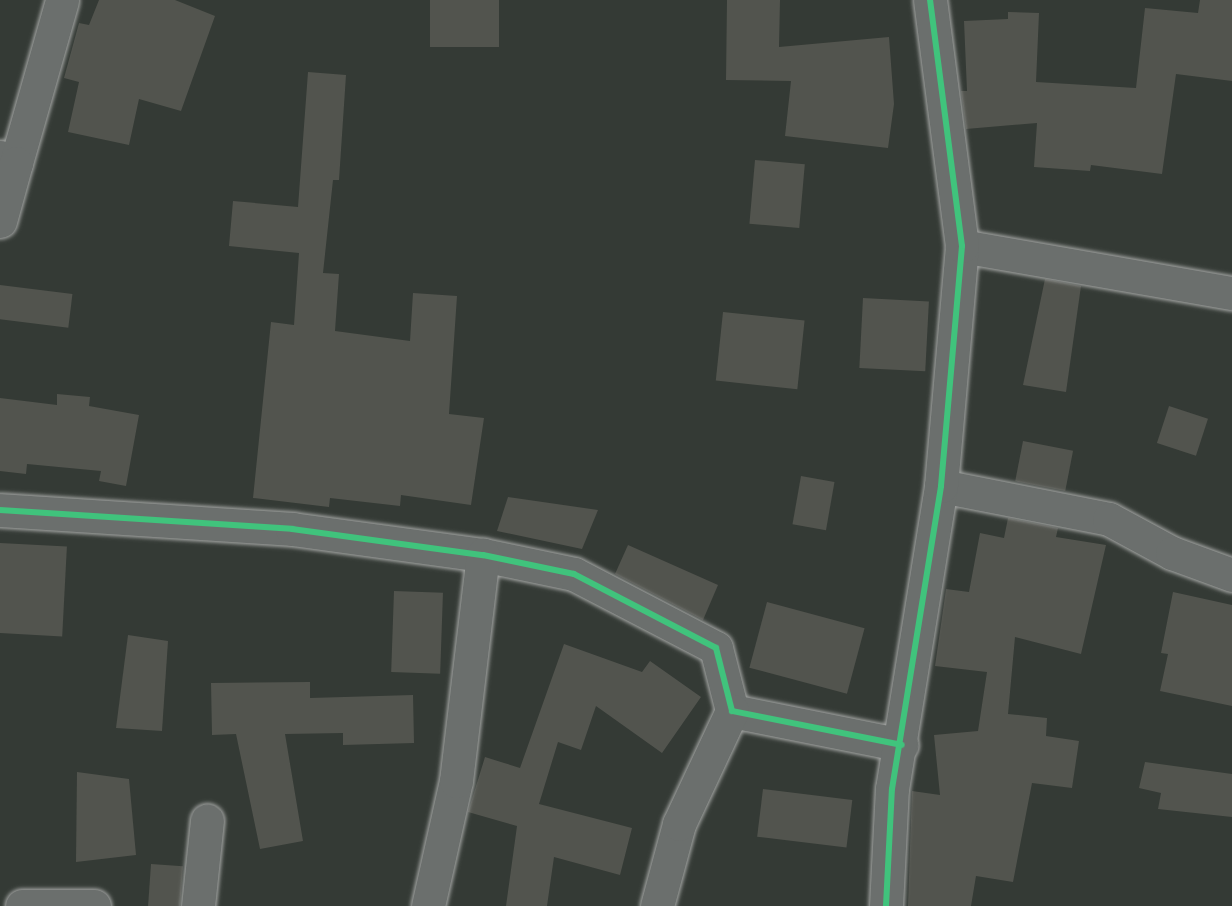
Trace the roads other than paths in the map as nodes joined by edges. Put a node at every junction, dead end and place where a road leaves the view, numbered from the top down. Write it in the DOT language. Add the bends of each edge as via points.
graph roads {
  1 [pos="62,0"];
  2 [pos="930,0"];
  3 [pos="8,160"];
  4 [pos="0,221"];
  5 [pos="962,246"];
  6 [pos="1232,293"];
  7 [pos="941,486"];
  8 [pos="0,510"];
  9 [pos="483,555"];
  10 [pos="1232,575"];
  11 [pos="732,711"];
  12 [pos="902,745"];
  13 [pos="207,820"];
  14 [pos="22,906"];
  15 [pos="94,906"];
  16 [pos="198,906"];
  17 [pos="428,906"];
  18 [pos="657,906"];
  19 [pos="886,906"];
  1 -- 3 [label="street"];
  2 -- 5 [label="street"];
  3 -- 4 [label="street"];
  5 -- 6 [label="street"];
  5 -- 7 [label="street"];
  7 -- 10 [label="street" via="1109,519 1172,553"];
  7 -- 12 [label="street"];
  8 -- 9 [label="street" via="292,529"];
  9 -- 11 [label="street" via="574,574 716,648"];
  9 -- 17 [label="street" via="456,781"];
  11 -- 12 [label="street"];
  11 -- 18 [label="street" via="679,824"];
  12 -- 19 [label="street" via="892,789"];
  13 -- 16 [label="street"];
  14 -- 15 [label="street"];
}
